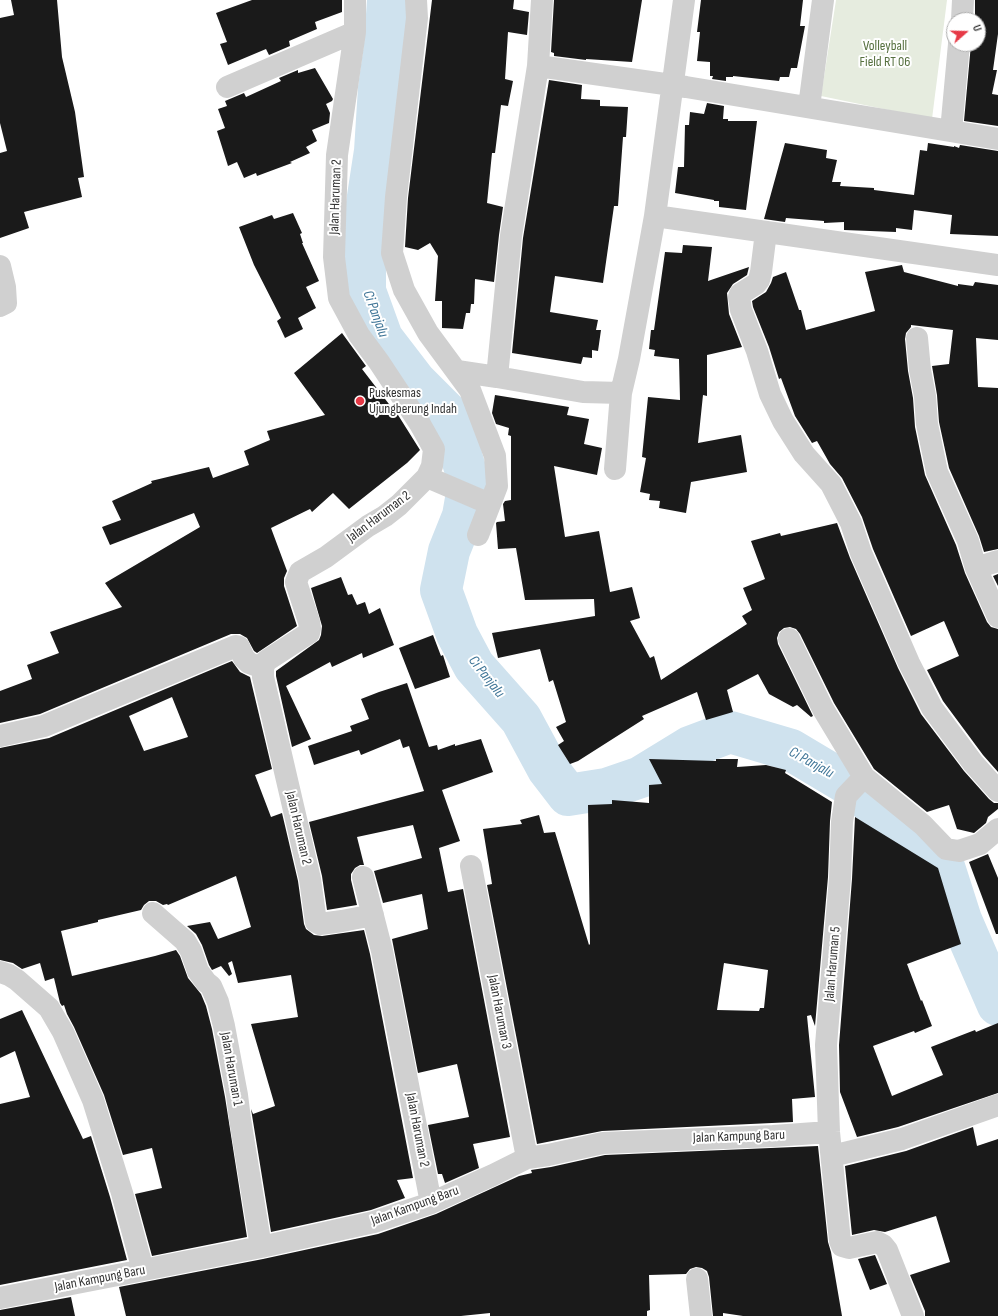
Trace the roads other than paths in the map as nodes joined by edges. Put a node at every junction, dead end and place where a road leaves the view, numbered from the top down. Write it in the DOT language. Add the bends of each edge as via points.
graph roads {
  1 [pos="355,0"];
  2 [pos="416,0"];
  3 [pos="542,0"];
  4 [pos="684,0"];
  5 [pos="823,0"];
  6 [pos="964,0"];
  7 [pos="963,12"];
  8 [pos="356,32"];
  9 [pos="958,52"];
  10 [pos="538,66"];
  11 [pos="673,85"];
  12 [pos="227,87"];
  13 [pos="809,107"];
  14 [pos="951,131"];
  15 [pos="998,139"];
  16 [pos="655,216"];
  17 [pos="766,232"];
  18 [pos="998,265"];
  19 [pos="0,266"];
  20 [pos="0,306"];
  21 [pos="917,338"];
  22 [pos="457,371"];
  23 [pos="497,377"];
  24 [pos="621,393"];
  25 [pos="615,470"];
  26 [pos="435,481"];
  27 [pos="481,500"];
  28 [pos="478,534"];
  29 [pos="998,561"];
  30 [pos="976,568"];
  31 [pos="998,617"];
  32 [pos="789,639"];
  33 [pos="263,668"];
  34 [pos="0,736"];
  35 [pos="862,779"];
  36 [pos="998,791"];
  37 [pos="998,829"];
  38 [pos="471,866"];
  39 [pos="363,877"];
  40 [pos="153,913"];
  41 [pos="373,915"];
  42 [pos="0,972"];
  43 [pos="998,1105"];
  44 [pos="829,1132"];
  45 [pos="832,1156"];
  46 [pos="527,1158"];
  47 [pos="431,1203"];
  48 [pos="261,1247"];
  49 [pos="143,1270"];
  50 [pos="697,1279"];
  51 [pos="0,1298"];
  52 [pos="907,1315"];
  53 [pos="701,1316"];
  1 -- 8 [label="street, Jalan Haruman 2"];
  2 -- 22 [label="street" via="417,18 392,253 404,290 428,333"];
  3 -- 10 [label="street"];
  4 -- 11 [label="street"];
  5 -- 13 [label="street"];
  6 -- 7 [label="street"];
  8 -- 12 [label="street"];
  8 -- 26 [label="street, Jalan Haruman 2" via="337,155 334,257 339,298 359,335 420,424 434,449 432,466"];
  9 -- 14 [label="street"];
  10 -- 11 [label="street"];
  10 -- 23 [label="street" via="511,236"];
  11 -- 13 [label="street"];
  11 -- 16 [label="street"];
  13 -- 14 [label="street"];
  14 -- 15 [label="street"];
  16 -- 17 [label="street"];
  16 -- 24 [label="street"];
  17 -- 18 [label="street"];
  17 -- 36 [label="street" via="759,280 739,297 741,310 770,394 783,422 804,454 831,484 851,523 861,553 909,663 932,708"];
  19 -- 20 [label="street" via="6,303"];
  21 -- 30 [label="street" via="927,424 937,472 968,541"];
  22 -- 23 [label="street"];
  22 -- 27 [label="street" via="470,390 495,456 497,486"];
  23 -- 24 [label="street" via="583,392"];
  24 -- 25 [label="street"];
  26 -- 27 [label="street"];
  26 -- 33 [label="street, Jalan Haruman 2" via="326,557 300,572 296,582 309,622 309,634 266,661"];
  27 -- 28 [label="street"];
  29 -- 30 [label="street"];
  30 -- 31 [label="street"];
  32 -- 35 [label="street" via="823,709"];
  33 -- 34 [label="street" via="249,663 236,646 44,726"];
  33 -- 41 [label="street, Jalan Haruman 2" via="262,677 310,879 316,922 320,924"];
  35 -- 37 [label="street" via="923,825 946,849 959,851 980,844"];
  35 -- 44 [label="street, Jalan Haruman 5" via="846,796 842,822 840,878 826,1044"];
  38 -- 46 [label="street, Jalan Haruman 3"];
  39 -- 41 [label="street, Jalan Haruman 2"];
  40 -- 48 [label="street, Jalan Haruman 1" via="185,941 198,971 211,986 218,1002 237,1095"];
  41 -- 47 [label="street, Jalan Haruman 2"];
  42 -- 49 [label="street" via="17,980 49,1008 63,1032 93,1100"];
  43 -- 45 [label="street" via="902,1139"];
  44 -- 45 [label="street, Jalan Haruman 5"];
  44 -- 46 [label="street, Jalan Kampung Baru" via="603,1143"];
  45 -- 52 [label="street, Jalan Haruman 5" via="842,1246 849,1248 877,1242 883,1244"];
  46 -- 47 [label="street, Jalan Kampung Baru"];
  47 -- 48 [label="street, Jalan Kampung Baru" via="374,1222"];
  48 -- 49 [label="street, Jalan Kampung Baru"];
  49 -- 51 [label="street, Jalan Kampung Baru"];
  50 -- 53 [label="street"];
}
